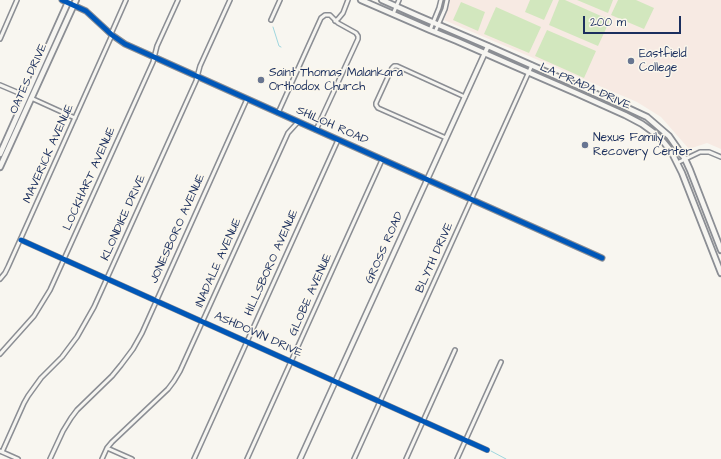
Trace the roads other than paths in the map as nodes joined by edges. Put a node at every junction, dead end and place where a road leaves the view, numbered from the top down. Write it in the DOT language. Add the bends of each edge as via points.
graph roads {
  1 [pos="17,0"];
  2 [pos="62,0"];
  3 [pos="126,0"];
  4 [pos="178,0"];
  5 [pos="230,0"];
  6 [pos="280,0"];
  7 [pos="348,0"];
  8 [pos="361,0"];
  9 [pos="382,0"];
  10 [pos="399,0"];
  11 [pos="441,0"];
  12 [pos="447,0"];
  13 [pos="68,1"];
  14 [pos="75,2"];
  15 [pos="396,7"];
  16 [pos="393,14"];
  17 [pos="271,20"];
  18 [pos="335,21"];
  19 [pos="436,23"];
  20 [pos="430,30"];
  21 [pos="435,32"];
  22 [pos="111,35"];
  23 [pos="0,39"];
  24 [pos="488,46"];
  25 [pos="485,53"];
  26 [pos="154,58"];
  27 [pos="532,65"];
  28 [pos="529,72"];
  29 [pos="197,77"];
  30 [pos="0,85"];
  31 [pos="599,95"];
  32 [pos="28,97"];
  33 [pos="465,97"];
  34 [pos="247,99"];
  35 [pos="596,102"];
  36 [pos="278,113"];
  37 [pos="75,118"];
  38 [pos="647,118"];
  39 [pos="298,122"];
  40 [pos="642,124"];
  41 [pos="316,130"];
  42 [pos="446,138"];
  43 [pos="338,140"];
  44 [pos="0,154"];
  45 [pos="721,156"];
  46 [pos="685,158"];
  47 [pos="382,160"];
  48 [pos="678,163"];
  49 [pos="0,167"];
  50 [pos="427,180"];
  51 [pos="472,200"];
  52 [pos="20,240"];
  53 [pos="721,249"];
  54 [pos="713,252"];
  55 [pos="602,258"];
  56 [pos="64,260"];
  57 [pos="721,273"];
  58 [pos="0,279"];
  59 [pos="107,279"];
  60 [pos="156,301"];
  61 [pos="203,322"];
  62 [pos="247,342"];
  63 [pos="455,350"];
  64 [pos="0,354"];
  65 [pos="291,361"];
  66 [pos="501,362"];
  67 [pos="336,381"];
  68 [pos="380,401"];
  69 [pos="423,421"];
  70 [pos="466,440"];
  71 [pos="107,448"];
  72 [pos="487,450"];
  73 [pos="1,451"];
  74 [pos="18,459"];
  75 [pos="50,459"];
  76 [pos="102,459"];
  77 [pos="132,459"];
  78 [pos="194,459"];
  79 [pos="247,459"];
  80 [pos="300,459"];
  81 [pos="354,459"];
  82 [pos="406,459"];
  83 [pos="457,459"];
  1 -- 23 [label="street"];
  2 -- 13 [label="street, SHILOH ROAD"];
  3 -- 22 [label="street, MAVERICK AVENUE"];
  4 -- 26 [label="street, LOCKHART AVENUE"];
  5 -- 29 [label="street, KLONDIKE DRIVE"];
  6 -- 17 [label="street"];
  7 -- 18 [label="street" via="343,13"];
  8 -- 16 [label="main road, LA PRADA DRIVE"];
  9 -- 15 [label="main road, LA PRADA DRIVE"];
  10 -- 15 [label="street"];
  11 -- 19 [label="street"];
  12 -- 19 [label="street" via="445,9"];
  13 -- 14 [label="street, SHILOH ROAD"];
  13 -- 32 [label="main road, OATES DRIVE"];
  14 -- 22 [label="street, SHILOH ROAD"];
  14 -- 32 [label="main road, OATES DRIVE"];
  15 -- 16 [label="street"];
  15 -- 19 [label="main road, LA PRADA DRIVE"];
  16 -- 20 [label="main road, LA PRADA DRIVE"];
  18 -- 36 [label="street" via="327,15 321,18"];
  18 -- 41 [label="street" via="356,33 358,39"];
  19 -- 20 [label="street"];
  19 -- 21 [label="street"];
  19 -- 24 [label="main road, LA PRADA DRIVE"];
  20 -- 21 [label="main road, LA PRADA DRIVE"];
  21 -- 25 [label="main road, LA PRADA DRIVE"];
  22 -- 26 [label="street, SHILOH ROAD"];
  22 -- 37 [label="street, MAVERICK AVENUE"];
  24 -- 25 [label="street, GROSS ROAD"];
  24 -- 27 [label="main road, LA PRADA DRIVE"];
  25 -- 28 [label="main road, LA PRADA DRIVE"];
  25 -- 33 [label="street, GROSS ROAD"];
  26 -- 29 [label="street, SHILOH ROAD"];
  26 -- 56 [label="street, LOCKHART AVENUE"];
  27 -- 28 [label="street, BLYTH DRIVE"];
  27 -- 31 [label="main road, LA PRADA DRIVE"];
  28 -- 35 [label="main road, LA PRADA DRIVE"];
  28 -- 51 [label="street, BLYTH DRIVE"];
  29 -- 34 [label="street, SHILOH ROAD"];
  29 -- 59 [label="street, KLONDIKE DRIVE"];
  30 -- 32 [label="street"];
  31 -- 35 [label="main road"];
  31 -- 38 [label="main road, LA PRADA DRIVE"];
  32 -- 37 [label="street"];
  32 -- 44 [label="main road, OATES DRIVE"];
  32 -- 49 [label="main road, OATES DRIVE"];
  33 -- 42 [label="street, GROSS ROAD"];
  33 -- 42 [label="street" via="397,66 392,68 376,103 378,108"];
  34 -- 36 [label="street, SHILOH ROAD"];
  34 -- 60 [label="street, JONESBORO AVENUE"];
  35 -- 40 [label="main road, LA PRADA DRIVE"];
  36 -- 39 [label="street, SHILOH ROAD"];
  37 -- 52 [label="street, MAVERICK AVENUE"];
  38 -- 40 [label="main road"];
  38 -- 46 [label="main road, LA PRADA DRIVE" via="669,136"];
  39 -- 41 [label="street, SHILOH ROAD"];
  39 -- 61 [label="street, INADALE AVENUE" via="288,133"];
  40 -- 48 [label="main road, LA PRADA DRIVE" via="661,139"];
  41 -- 43 [label="street, SHILOH ROAD"];
  42 -- 50 [label="street, GROSS ROAD"];
  43 -- 47 [label="street, SHILOH ROAD"];
  43 -- 62 [label="street, HILLSBORO AVENUE"];
  45 -- 46 [label="street" via="704,151"];
  46 -- 48 [label="street"];
  46 -- 53 [label="main road"];
  47 -- 50 [label="street, SHILOH ROAD"];
  47 -- 65 [label="street, GLOBE AVENUE"];
  48 -- 54 [label="main road, LA PRADA DRIVE"];
  50 -- 51 [label="street, SHILOH ROAD"];
  50 -- 67 [label="street, GROSS ROAD"];
  51 -- 55 [label="street, SHILOH ROAD"];
  51 -- 68 [label="street, BLYTH DRIVE"];
  52 -- 56 [label="street, ASHDOWN DRIVE"];
  52 -- 58 [label="street, MAVERICK AVENUE" via="5,274"];
  53 -- 54 [label="main road"];
  54 -- 57 [label="main road, LA PRADA DRIVE"];
  56 -- 59 [label="street, ASHDOWN DRIVE"];
  56 -- 64 [label="street, LOCKHART AVENUE" via="34,316"];
  59 -- 60 [label="street, ASHDOWN DRIVE"];
  59 -- 73 [label="street, KLONDIKE DRIVE" via="77,337 28,396"];
  60 -- 61 [label="street, ASHDOWN DRIVE"];
  60 -- 75 [label="street, JONESBORO AVENUE" via="133,349 112,376 77,410 63,431"];
  61 -- 62 [label="street, ASHDOWN DRIVE"];
  61 -- 71 [label="street, INADALE AVENUE" via="180,371 168,389"];
  62 -- 65 [label="street, ASHDOWN DRIVE"];
  62 -- 78 [label="street, HILLSBORO AVENUE"];
  63 -- 69 [label="street"];
  65 -- 67 [label="street, ASHDOWN DRIVE"];
  65 -- 79 [label="street, GLOBE AVENUE"];
  66 -- 70 [label="street"];
  67 -- 68 [label="street, ASHDOWN DRIVE"];
  67 -- 80 [label="street, GROSS ROAD"];
  68 -- 69 [label="street, ASHDOWN DRIVE"];
  68 -- 81 [label="street, BLYTH DRIVE"];
  69 -- 70 [label="street, ASHDOWN DRIVE"];
  69 -- 82 [label="street"];
  70 -- 72 [label="street, ASHDOWN DRIVE"];
  70 -- 83 [label="street"];
  71 -- 76 [label="street, INADALE AVENUE"];
  71 -- 77 [label="street"];
  73 -- 74 [label="street"];
}
